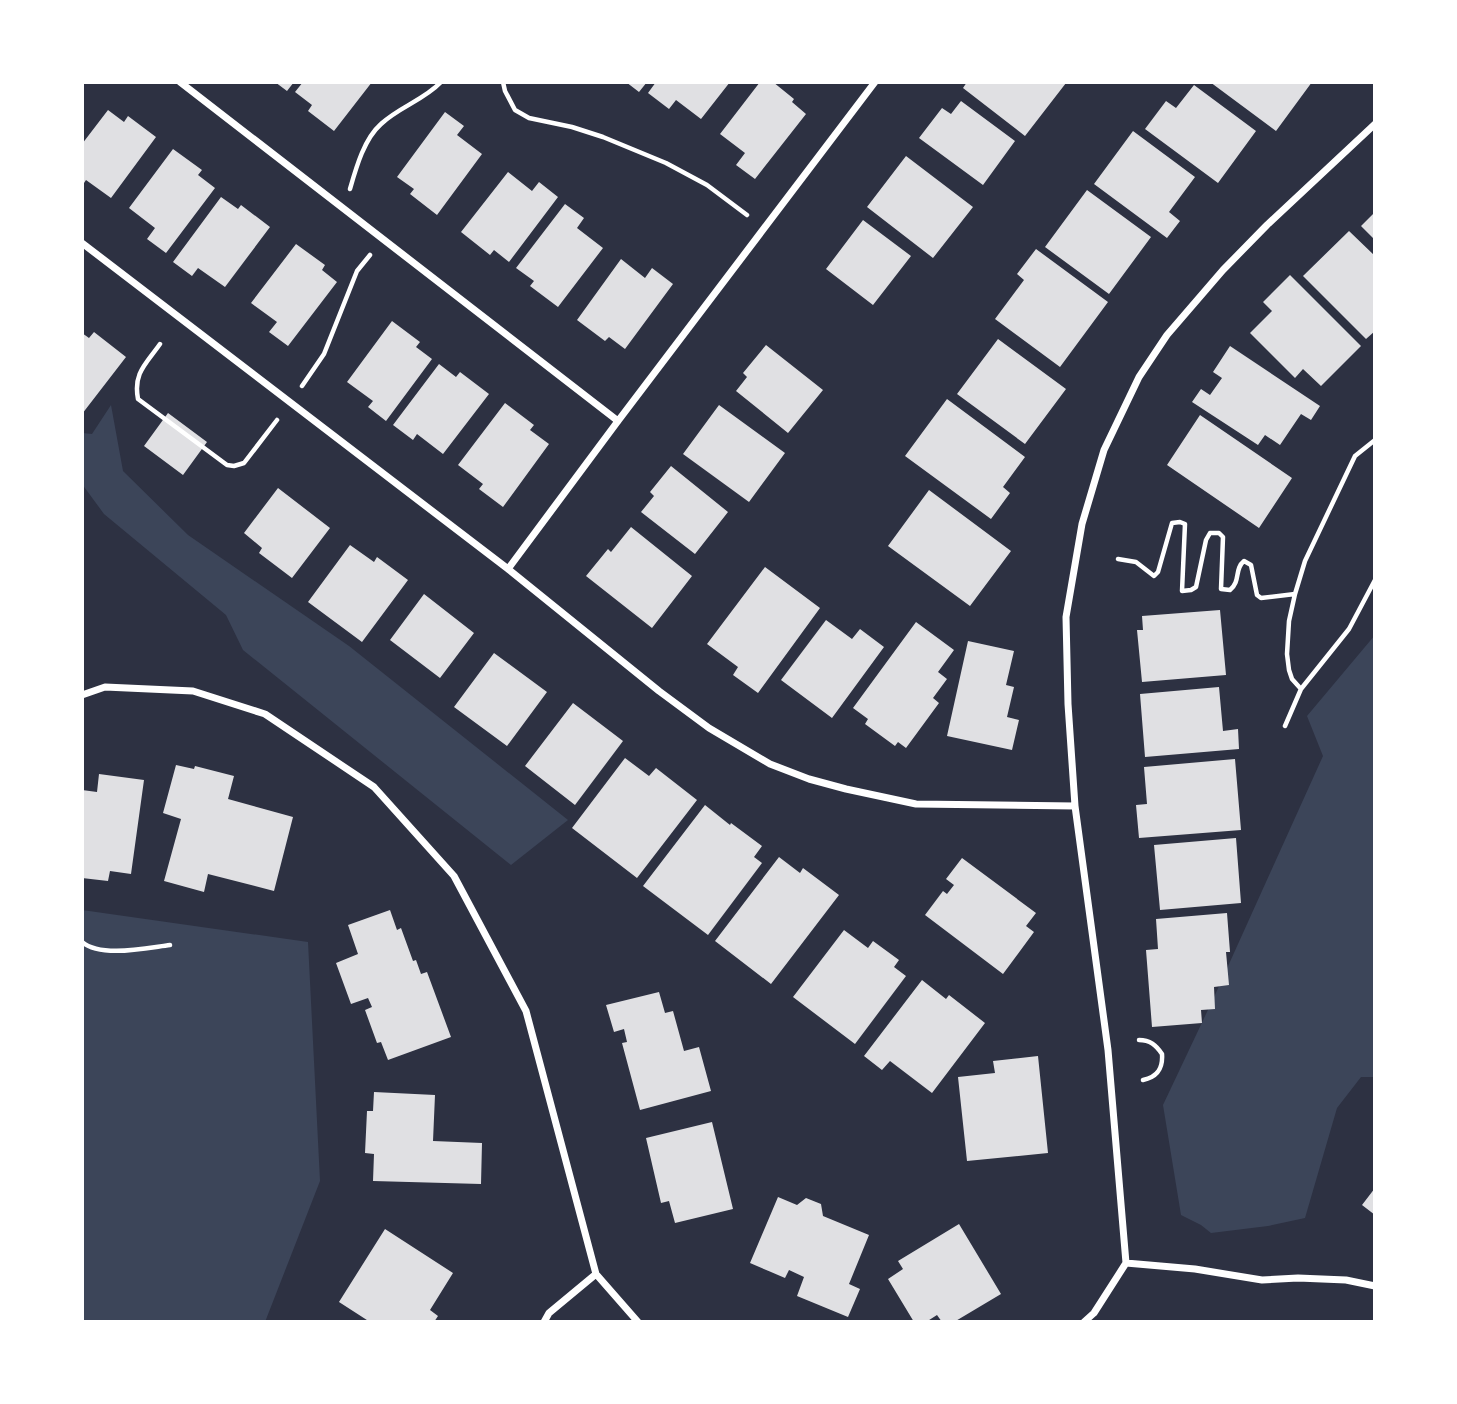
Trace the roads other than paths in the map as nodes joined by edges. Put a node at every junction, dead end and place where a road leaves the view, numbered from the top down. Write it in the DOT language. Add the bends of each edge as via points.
graph roads {
  1 [pos="180,82"];
  2 [pos="861,82"];
  3 [pos="873,86"];
  4 [pos="1375,124"];
  5 [pos="82,243"];
  6 [pos="618,421"];
  7 [pos="508,569"];
  8 [pos="82,695"];
  9 [pos="1075,806"];
  10 [pos="1126,1263"];
  11 [pos="596,1274"];
  12 [pos="1375,1286"];
  13 [pos="544,1322"];
  14 [pos="638,1322"];
  15 [pos="1084,1322"];
  1 -- 6 [label="street"];
  2 -- 3 [label="street"];
  3 -- 6 [label="street"];
  4 -- 9 [label="street" via="1267,225 1167,335 1139,377 1104,450 1082,524 1066,617"];
  5 -- 7 [label="street"];
  6 -- 7 [label="street"];
  7 -- 9 [label="street" via="709,728 770,764 809,779 916,804"];
  8 -- 11 [label="street" via="105,687 194,691 265,714 374,787 454,876 526,1011"];
  9 -- 10 [label="street" via="1108,1050"];
  10 -- 12 [label="street" via="1262,1280 1346,1280"];
  10 -- 15 [label="street"];
  11 -- 13 [label="street"];
  11 -- 14 [label="street"];
}
